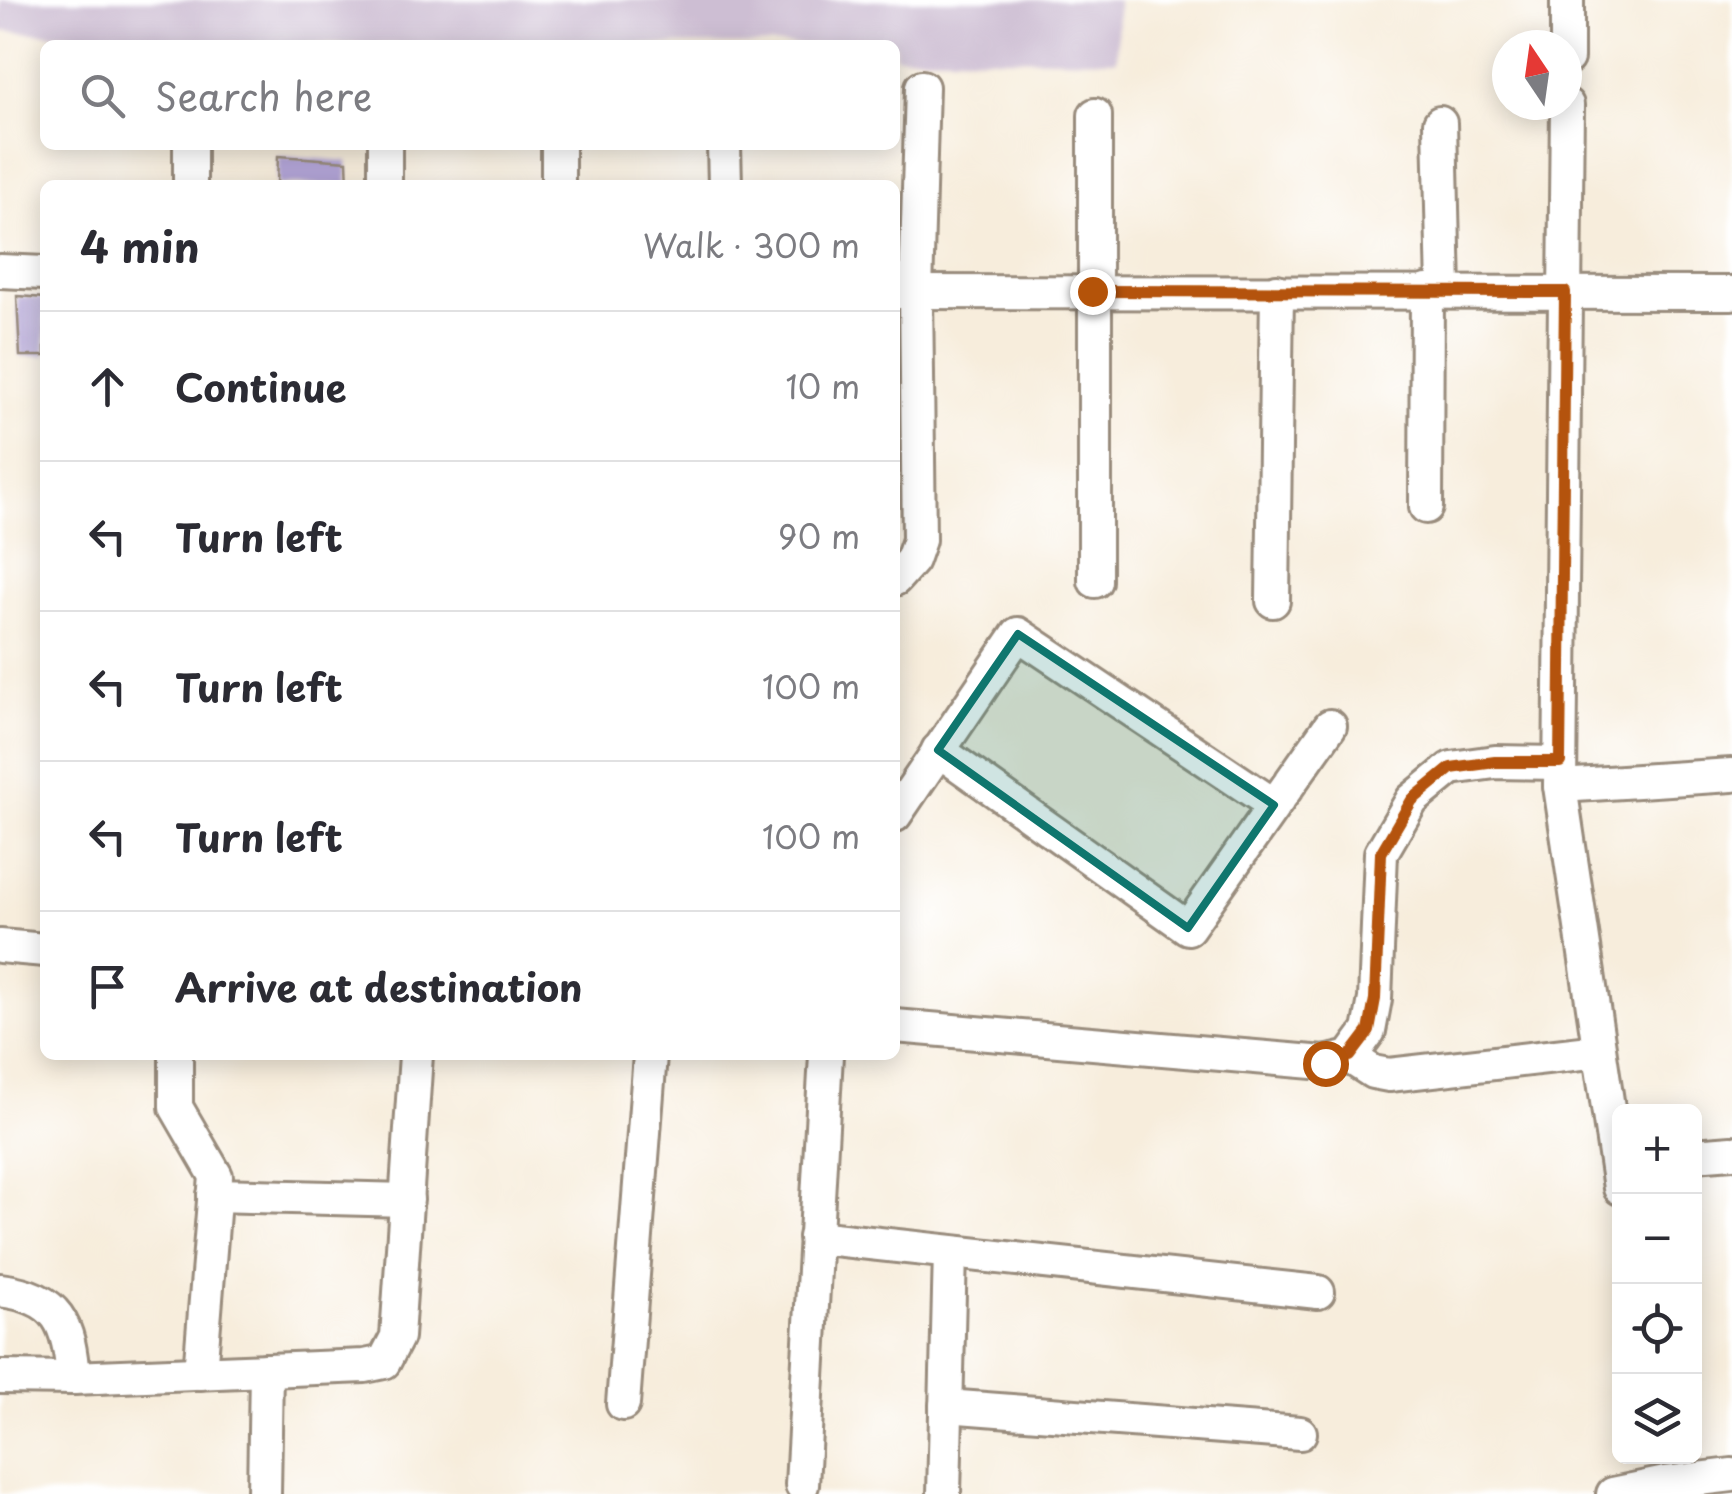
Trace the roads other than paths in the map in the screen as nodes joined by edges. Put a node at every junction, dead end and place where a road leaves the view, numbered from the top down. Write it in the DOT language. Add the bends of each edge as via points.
graph roads {
  1 [pos="1568,0"];
  2 [pos="1567,30"];
  3 [pos="922,87"];
  4 [pos="1095,115"];
  5 [pos="1566,120"];
  6 [pos="1440,123"];
  7 [pos="190,150"];
  8 [pos="386,150"];
  9 [pos="558,150"];
  10 [pos="724,150"];
  11 [pos="190,180"];
  12 [pos="385,180"];
  13 [pos="558,180"];
  14 [pos="725,180"];
  15 [pos="0,271"];
  16 [pos="40,273"];
  17 [pos="1092,291"];
  18 [pos="1276,291"];
  19 [pos="1436,291"];
  20 [pos="906,292"];
  21 [pos="1565,292"];
  22 [pos="1732,293"];
  23 [pos="1426,506"];
  24 [pos="900,573"];
  25 [pos="1094,581"];
  26 [pos="1274,601"];
  27 [pos="1330,726"];
  28 [pos="938,750"];
  29 [pos="1560,774"];
  30 [pos="1732,776"];
  31 [pos="1274,805"];
  32 [pos="900,807"];
  33 [pos="0,946"];
  34 [pos="40,950"];
  35 [pos="900,1026"];
  36 [pos="1599,1051"];
  37 [pos="1350,1056"];
  38 [pos="176,1060"];
  39 [pos="416,1060"];
  40 [pos="650,1060"];
  41 [pos="826,1060"];
  42 [pos="1612,1132"];
  43 [pos="1732,1152"];
  44 [pos="1702,1154"];
  45 [pos="214,1195"];
  46 [pos="406,1200"];
  47 [pos="816,1237"];
  48 [pos="950,1252"];
  49 [pos="0,1290"];
  50 [pos="1318,1292"];
  51 [pos="266,1370"];
  52 [pos="200,1373"];
  53 [pos="0,1377"];
  54 [pos="73,1378"];
  55 [pos="624,1404"];
  56 [pos="946,1406"];
  57 [pos="1300,1433"];
  58 [pos="1664,1470"];
  59 [pos="1732,1475"];
  60 [pos="802,1485"];
  61 [pos="264,1494"];
  62 [pos="944,1494"];
  63 [pos="1613,1494"];
  1 -- 2 [label="street"];
  3 -- 20 [label="street"];
  4 -- 17 [label="street"];
  5 -- 21 [label="street"];
  6 -- 19 [label="street"];
  7 -- 11 [label="street"];
  8 -- 12 [label="street"];
  9 -- 13 [label="street"];
  10 -- 14 [label="street"];
  15 -- 16 [label="street"];
  17 -- 18 [label="street"];
  17 -- 20 [label="street"];
  17 -- 25 [label="street"];
  18 -- 19 [label="street"];
  18 -- 26 [label="street"];
  19 -- 21 [label="street"];
  19 -- 23 [label="street"];
  20 -- 24 [label="street" via="919,540"];
  21 -- 22 [label="street"];
  21 -- 29 [label="street"];
  27 -- 31 [label="street"];
  28 -- 31 [label="street" via="1018,634"];
  28 -- 31 [label="street" via="1188,928"];
  28 -- 32 [label="street"];
  29 -- 30 [label="street"];
  29 -- 36 [label="street"];
  29 -- 37 [label="street" via="1495,762 1451,768 1412,800 1381,853 1375,999 1369,1031"];
  33 -- 34 [label="street"];
  35 -- 37 [label="street" via="1325,1063"];
  36 -- 37 [label="street" via="1389,1075"];
  36 -- 42 [label="street"];
  38 -- 45 [label="street" via="176,1107 216,1176"];
  39 -- 46 [label="street"];
  40 -- 55 [label="street"];
  41 -- 47 [label="street"];
  43 -- 44 [label="street"];
  45 -- 46 [label="street"];
  45 -- 52 [label="street"];
  46 -- 51 [label="street" via="397,1337 384,1362"];
  47 -- 48 [label="street"];
  47 -- 60 [label="street"];
  48 -- 50 [label="street"];
  48 -- 56 [label="street"];
  49 -- 54 [label="street" via="44,1301 56,1313 68,1335"];
  51 -- 52 [label="street"];
  51 -- 61 [label="street"];
  52 -- 54 [label="street"];
  53 -- 54 [label="street"];
  56 -- 57 [label="street"];
  56 -- 62 [label="street"];
  58 -- 59 [label="street"];
  58 -- 63 [label="street"];
}
